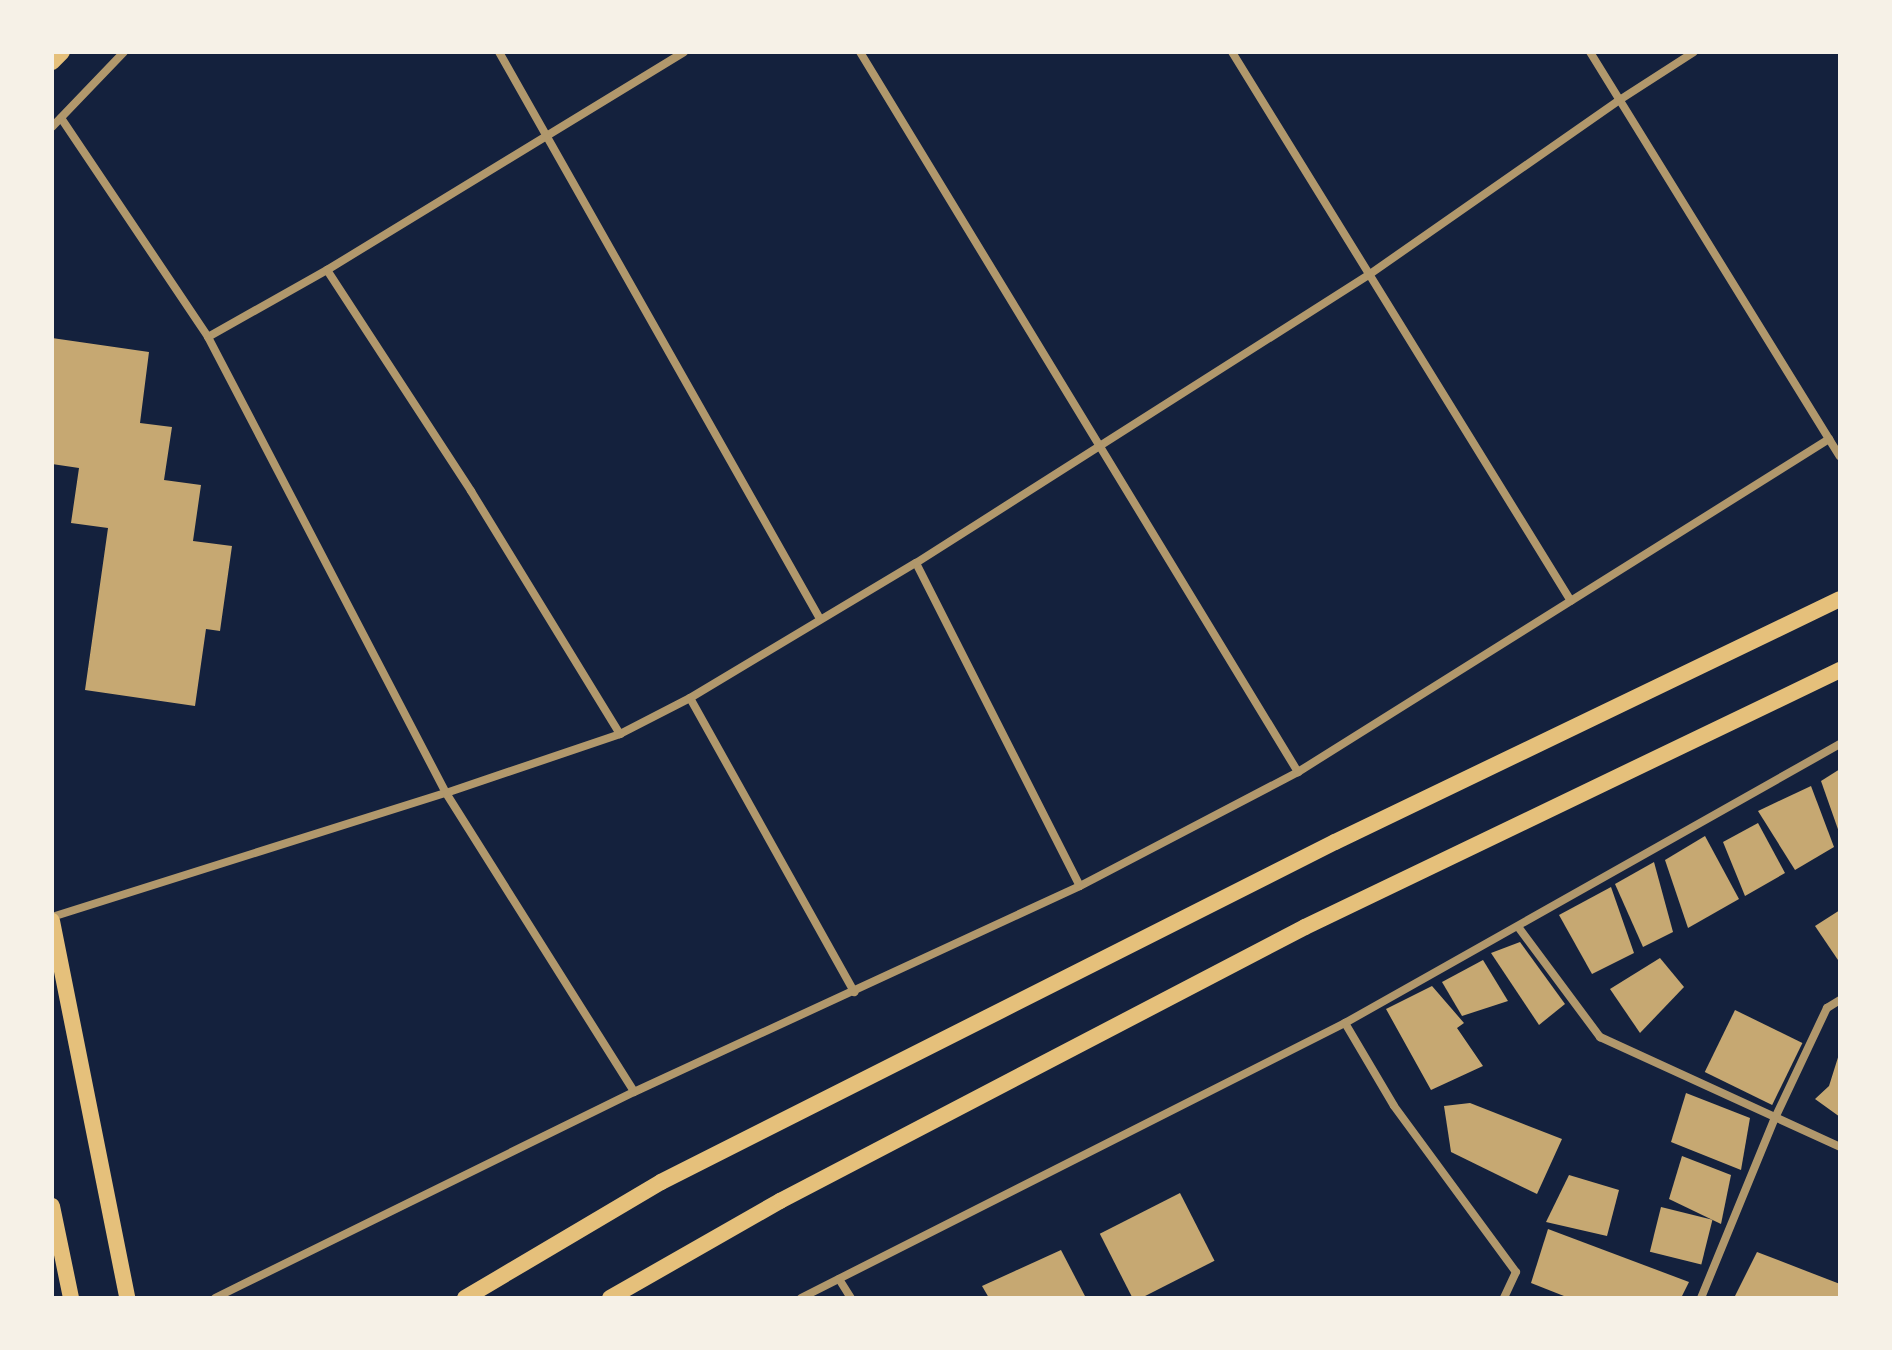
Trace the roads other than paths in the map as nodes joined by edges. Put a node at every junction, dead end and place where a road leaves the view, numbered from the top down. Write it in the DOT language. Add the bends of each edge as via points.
graph roads {
  1 [pos="62,52"];
  2 [pos="124,52"];
  3 [pos="499,52"];
  4 [pos="684,52"];
  5 [pos="860,52"];
  6 [pos="1232,52"];
  7 [pos="1590,52"];
  8 [pos="1694,52"];
  9 [pos="52,62"];
  10 [pos="1618,101"];
  11 [pos="61,118"];
  12 [pos="52,127"];
  13 [pos="545,139"];
  14 [pos="327,270"];
  15 [pos="1370,274"];
  16 [pos="208,337"];
  17 [pos="1829,439"];
  18 [pos="1098,444"];
  19 [pos="1840,456"];
  20 [pos="916,563"];
  21 [pos="1840,599"];
  22 [pos="1571,601"];
  23 [pos="820,619"];
  24 [pos="1840,670"];
  25 [pos="690,698"];
  26 [pos="620,734"];
  27 [pos="1840,744"];
  28 [pos="1298,772"];
  29 [pos="446,793"];
  30 [pos="1080,886"];
  31 [pos="52,919"];
  32 [pos="1519,928"];
  33 [pos="854,992"];
  34 [pos="1840,1000"];
  35 [pos="1345,1023"];
  36 [pos="634,1092"];
  37 [pos="1774,1120"];
  38 [pos="1840,1147"];
  39 [pos="52,1206"];
  40 [pos="58,1265"];
  41 [pos="839,1279"];
  42 [pos="71,1298"];
  43 [pos="127,1298"];
  44 [pos="215,1298"];
  45 [pos="465,1298"];
  46 [pos="610,1298"];
  47 [pos="801,1298"];
  48 [pos="851,1298"];
  49 [pos="1504,1298"];
  50 [pos="1701,1298"];
  1 -- 9 [label="main road"];
  2 -- 11 [label="street"];
  3 -- 13 [label="street"];
  4 -- 13 [label="street"];
  5 -- 18 [label="street"];
  6 -- 15 [label="street"];
  7 -- 10 [label="street"];
  8 -- 10 [label="street"];
  10 -- 15 [label="street"];
  10 -- 17 [label="street"];
  11 -- 12 [label="street"];
  11 -- 16 [label="street"];
  13 -- 14 [label="street"];
  13 -- 23 [label="street"];
  14 -- 16 [label="street"];
  14 -- 26 [label="street"];
  15 -- 18 [label="street"];
  15 -- 22 [label="street"];
  16 -- 29 [label="street"];
  17 -- 19 [label="street"];
  17 -- 22 [label="street"];
  18 -- 20 [label="street"];
  18 -- 28 [label="street"];
  20 -- 23 [label="street"];
  20 -- 30 [label="street"];
  21 -- 45 [label="main road" via="1335,842 661,1182"];
  22 -- 28 [label="street"];
  23 -- 25 [label="street"];
  24 -- 46 [label="main road" via="1305,927 780,1201"];
  25 -- 26 [label="street"];
  25 -- 33 [label="street"];
  26 -- 29 [label="street"];
  27 -- 32 [label="street"];
  28 -- 30 [label="street"];
  29 -- 31 [label="street"];
  29 -- 36 [label="street"];
  30 -- 33 [label="street"];
  31 -- 43 [label="main road"];
  32 -- 35 [label="street"];
  32 -- 37 [label="street" via="1600,1037"];
  33 -- 36 [label="street"];
  34 -- 37 [label="street" via="1827,1008"];
  35 -- 41 [label="street"];
  35 -- 49 [label="street" via="1394,1106 1516,1272"];
  36 -- 44 [label="street"];
  37 -- 38 [label="street"];
  37 -- 50 [label="street"];
  39 -- 40 [label="main road"];
  40 -- 42 [label="main road"];
  41 -- 47 [label="street"];
  41 -- 48 [label="street"];
}
